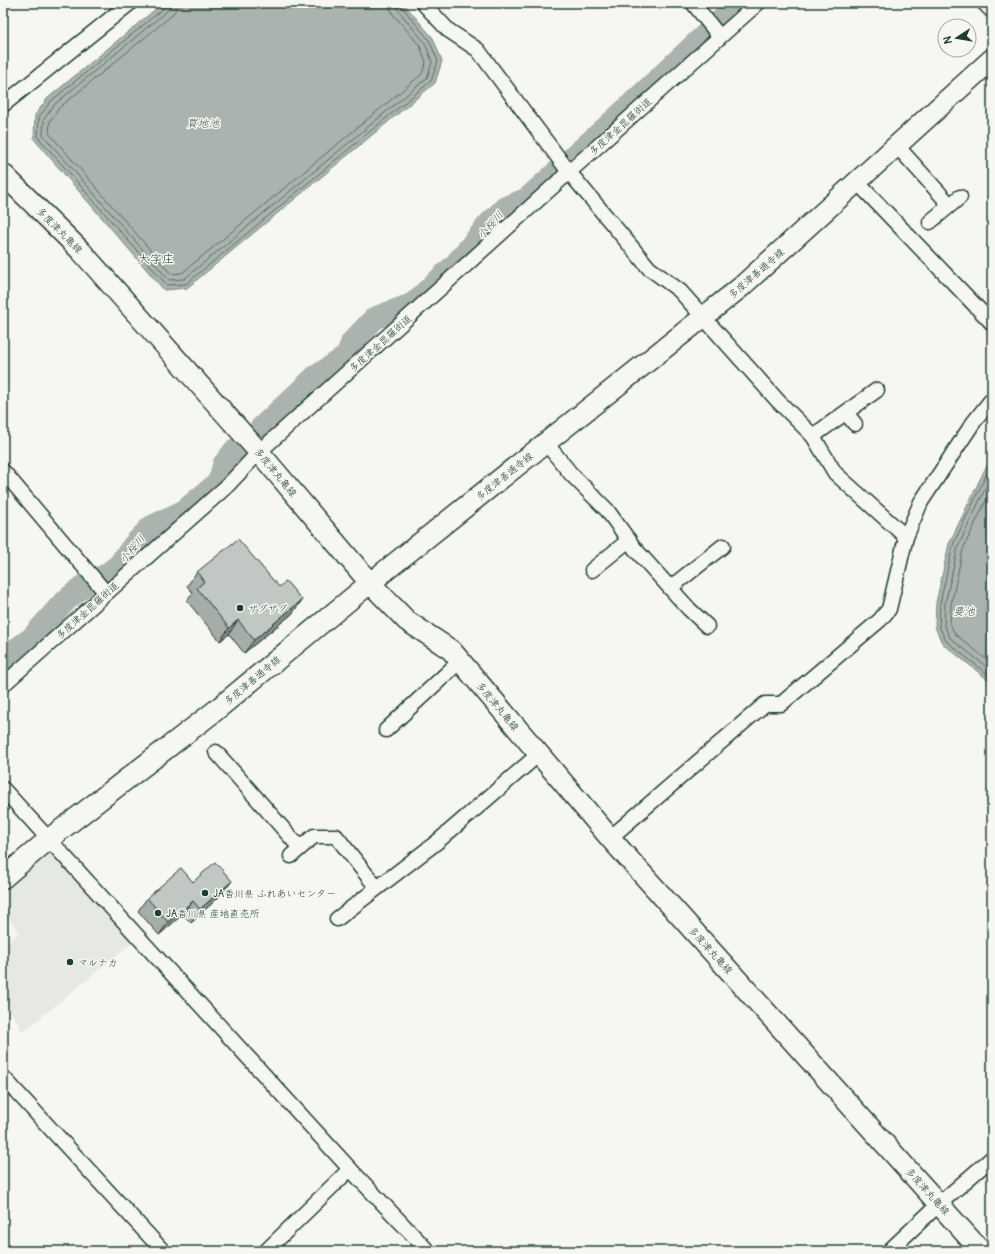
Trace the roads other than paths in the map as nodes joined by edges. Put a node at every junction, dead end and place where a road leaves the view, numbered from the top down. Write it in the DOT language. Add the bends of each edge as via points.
graph roads {
  1 [pos="130,3"];
  2 [pos="423,3"];
  3 [pos="693,3"];
  4 [pos="758,3"];
  5 [pos="984,3"];
  6 [pos="992,11"];
  7 [pos="720,37"];
  8 [pos="992,59"];
  9 [pos="3,105"];
  10 [pos="897,146"];
  11 [pos="569,172"];
  12 [pos="3,174"];
  13 [pos="857,182"];
  14 [pos="930,222"];
  15 [pos="703,317"];
  16 [pos="992,323"];
  17 [pos="877,390"];
  18 [pos="992,399"];
  19 [pos="846,413"];
  20 [pos="855,424"];
  21 [pos="813,436"];
  22 [pos="546,443"];
  23 [pos="259,452"];
  24 [pos="3,471"];
  25 [pos="906,537"];
  26 [pos="628,540"];
  27 [pos="724,546"];
  28 [pos="592,570"];
  29 [pos="370,583"];
  30 [pos="670,588"];
  31 [pos="103,589"];
  32 [pos="707,626"];
  33 [pos="460,661"];
  34 [pos="3,685"];
  35 [pos="386,730"];
  36 [pos="216,752"];
  37 [pos="539,754"];
  38 [pos="3,789"];
  39 [pos="49,838"];
  40 [pos="610,838"];
  41 [pos="3,878"];
  42 [pos="377,888"];
  43 [pos="337,920"];
  44 [pos="3,1077"];
  45 [pos="992,1158"];
  46 [pos="350,1169"];
  47 [pos="939,1204"];
  48 [pos="163,1251"];
  49 [pos="266,1251"];
  50 [pos="428,1251"];
  51 [pos="889,1251"];
  52 [pos="982,1251"];
  1 -- 9 [label="street"];
  2 -- 11 [label="street" via="448,30 478,50"];
  3 -- 7 [label="street"];
  4 -- 7 [label="street, 多度津金毘羅街道"];
  5 -- 6 [label="street"];
  7 -- 11 [label="street, 多度津金毘羅街道"];
  8 -- 10 [label="main road, 多度津善通寺線"];
  10 -- 13 [label="main road, 多度津善通寺線"];
  10 -- 14 [label="street" via="955,201"];
  11 -- 15 [label="street" via="649,268 680,291"];
  11 -- 23 [label="street, 多度津金毘羅街道"];
  12 -- 23 [label="main road, 多度津丸亀線" via="81,251"];
  13 -- 15 [label="main road, 多度津善通寺線" via="741,287"];
  13 -- 16 [label="street"];
  15 -- 21 [label="street"];
  15 -- 22 [label="main road, 多度津善通寺線"];
  17 -- 19 [label="street"];
  18 -- 25 [label="street" via="973,423 921,502"];
  19 -- 20 [label="street"];
  19 -- 21 [label="street"];
  21 -- 25 [label="street" via="835,473"];
  22 -- 26 [label="street" via="571,474 607,510"];
  22 -- 29 [label="main road, 多度津善通寺線"];
  23 -- 29 [label="main road, 多度津丸亀線"];
  23 -- 31 [label="street, 多度津金毘羅街道" via="227,486"];
  24 -- 31 [label="street"];
  25 -- 40 [label="street" via="889,609 880,620 781,704 765,704"];
  26 -- 28 [label="street"];
  26 -- 30 [label="street"];
  27 -- 30 [label="street"];
  29 -- 33 [label="main road, 多度津丸亀線" via="407,621 451,650"];
  29 -- 39 [label="main road, 多度津善通寺線" via="215,711"];
  30 -- 32 [label="street"];
  31 -- 34 [label="street, 多度津金毘羅街道"];
  33 -- 35 [label="street"];
  33 -- 37 [label="main road, 多度津丸亀線"];
  36 -- 42 [label="street" via="295,852 314,836 336,836"];
  37 -- 40 [label="main road, 多度津丸亀線"];
  37 -- 42 [label="street" via="437,842"];
  38 -- 39 [label="street"];
  39 -- 41 [label="main road, 多度津善通寺線"];
  39 -- 46 [label="street"];
  40 -- 47 [label="main road, 多度津丸亀線"];
  42 -- 43 [label="street"];
  44 -- 48 [label="street"];
  45 -- 47 [label="street"];
  46 -- 49 [label="street"];
  46 -- 50 [label="street"];
  47 -- 51 [label="street"];
  47 -- 52 [label="main road, 多度津丸亀線"];
}
